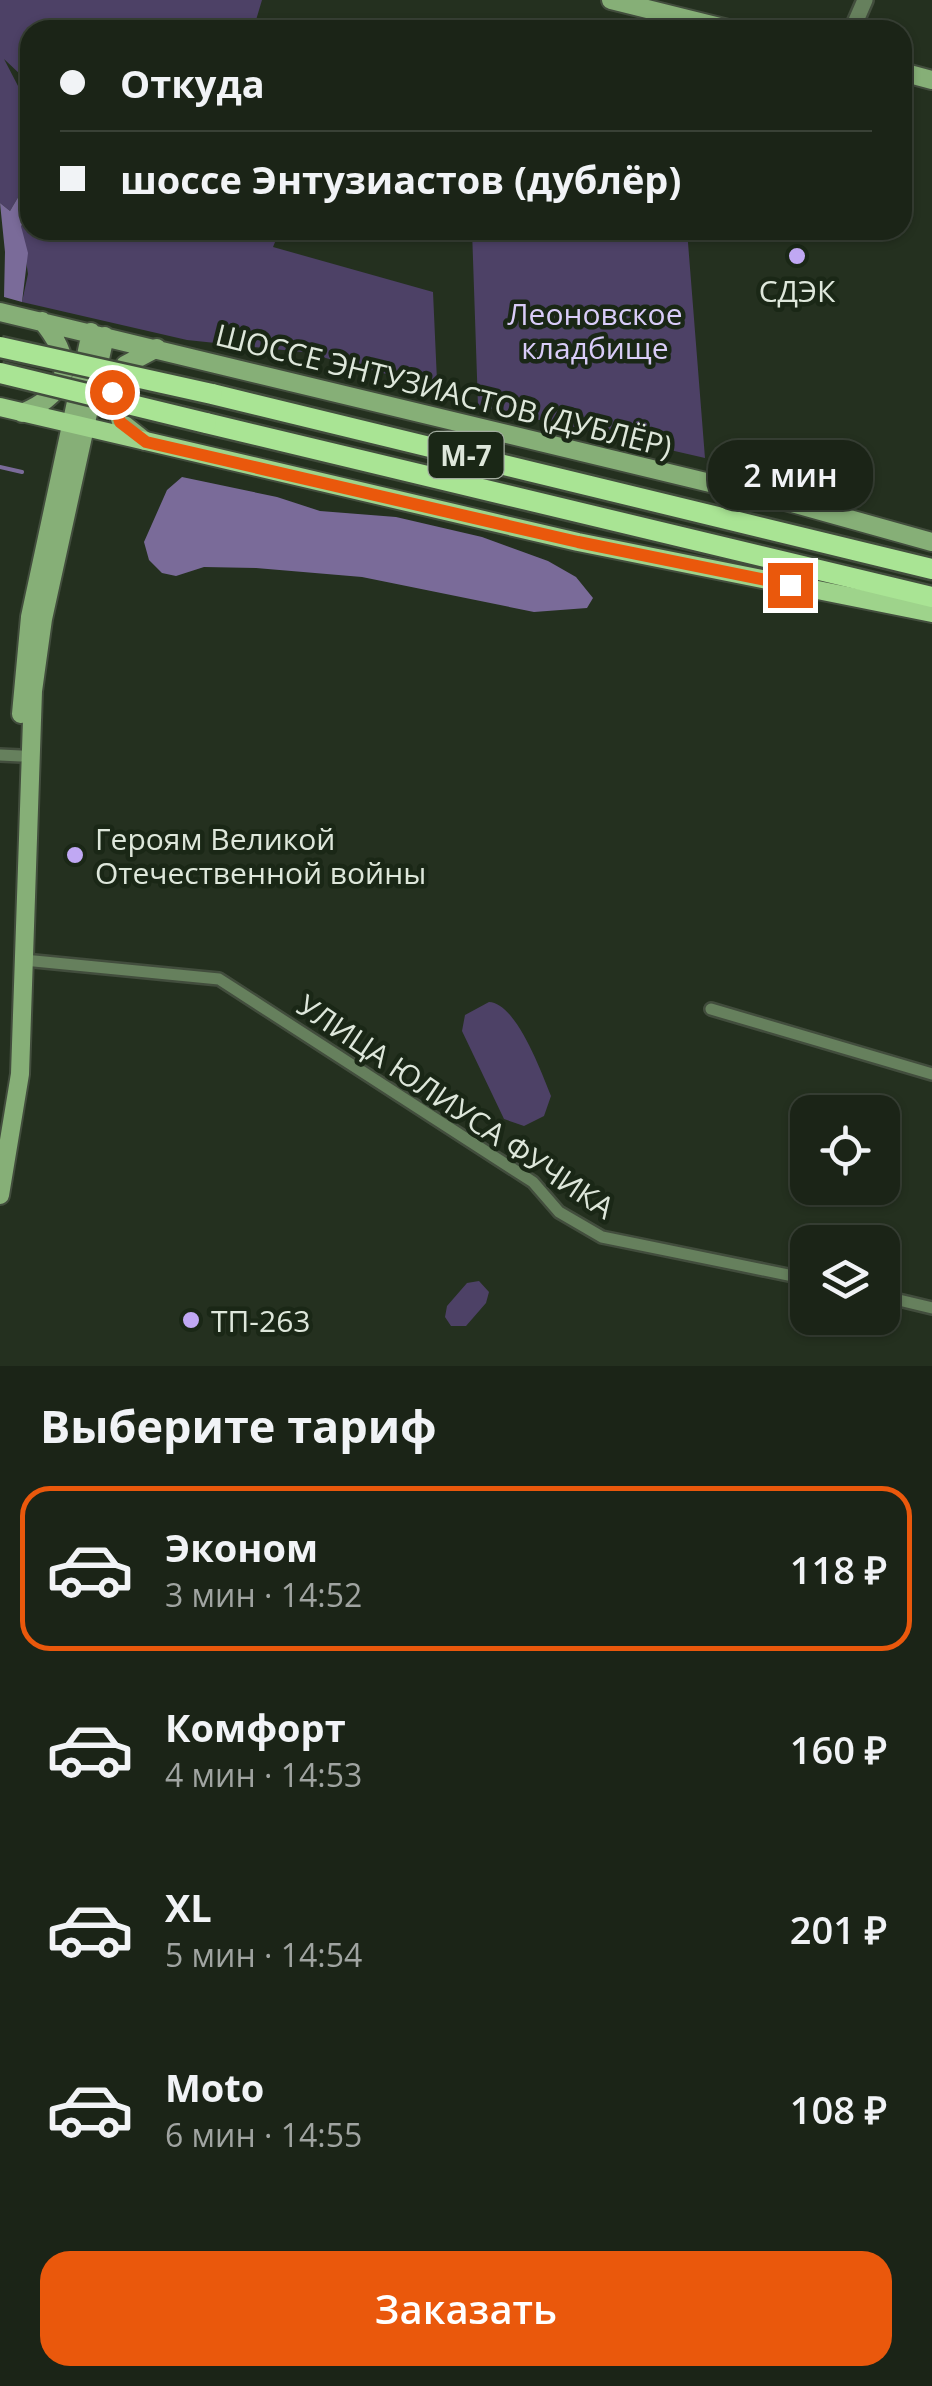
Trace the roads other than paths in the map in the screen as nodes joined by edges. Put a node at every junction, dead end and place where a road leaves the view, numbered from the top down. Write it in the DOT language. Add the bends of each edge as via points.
graph roads {
  1 [pos="611,0"];
  2 [pos="692,20"];
  3 [pos="0,312"];
  4 [pos="33,319"];
  5 [pos="98,334"];
  6 [pos="0,348"];
  7 [pos="157,348"];
  8 [pos="0,374"];
  9 [pos="9,410"];
  10 [pos="78,426"];
  11 [pos="146,442"];
  12 [pos="932,542"];
  13 [pos="932,569"];
  14 [pos="932,597"];
  15 [pos="932,614"];
  16 [pos="0,755"];
  17 [pos="21,756"];
  18 [pos="26,820"];
  19 [pos="24,960"];
  20 [pos="710,1010"];
  21 [pos="932,1074"];
  22 [pos="0,1195"];
  23 [pos="790,1275"];
  24 [pos="900,1300"];
  25 [pos="932,1308"];
  1 -- 2 [label="main road"];
  3 -- 4 [label="main road, ШОССЕ ЭНТУЗИАСТОВ (ДУБЛЁР)"];
  4 -- 5 [label="main road, ШОССЕ ЭНТУЗИАСТОВ (ДУБЛЁР)"];
  4 -- 9 [label="main road" via="60,344 64,375 52,396"];
  5 -- 7 [label="main road, ШОССЕ ЭНТУЗИАСТОВ (ДУБЛЁР)"];
  5 -- 10 [label="main road"];
  6 -- 13 [label="highway, М-7, bridge"];
  7 -- 11 [label="main road" via="125,365 112,392 120,422"];
  7 -- 12 [label="main road, ШОССЕ ЭНТУЗИАСТОВ (ДУБЛЁР)"];
  8 -- 14 [label="highway, М-7, bridge"];
  9 -- 10 [label="main road"];
  10 -- 11 [label="main road"];
  10 -- 17 [label="main road" via="24,647"];
  10 -- 18 [label="main road" via="43,619"];
  11 -- 15 [label="main road" via="578,542"];
  16 -- 17 [label="street"];
  17 -- 18 [label="main road"];
  18 -- 19 [label="main road"];
  19 -- 22 [label="main road" via="20,1074"];
  19 -- 23 [label="street, УЛИЦА ЮЛИУСА ФУЧИКА" via="219,978 534,1182 580,1226 631,1244"];
  20 -- 21 [label="street"];
  24 -- 25 [label="street"];
}
